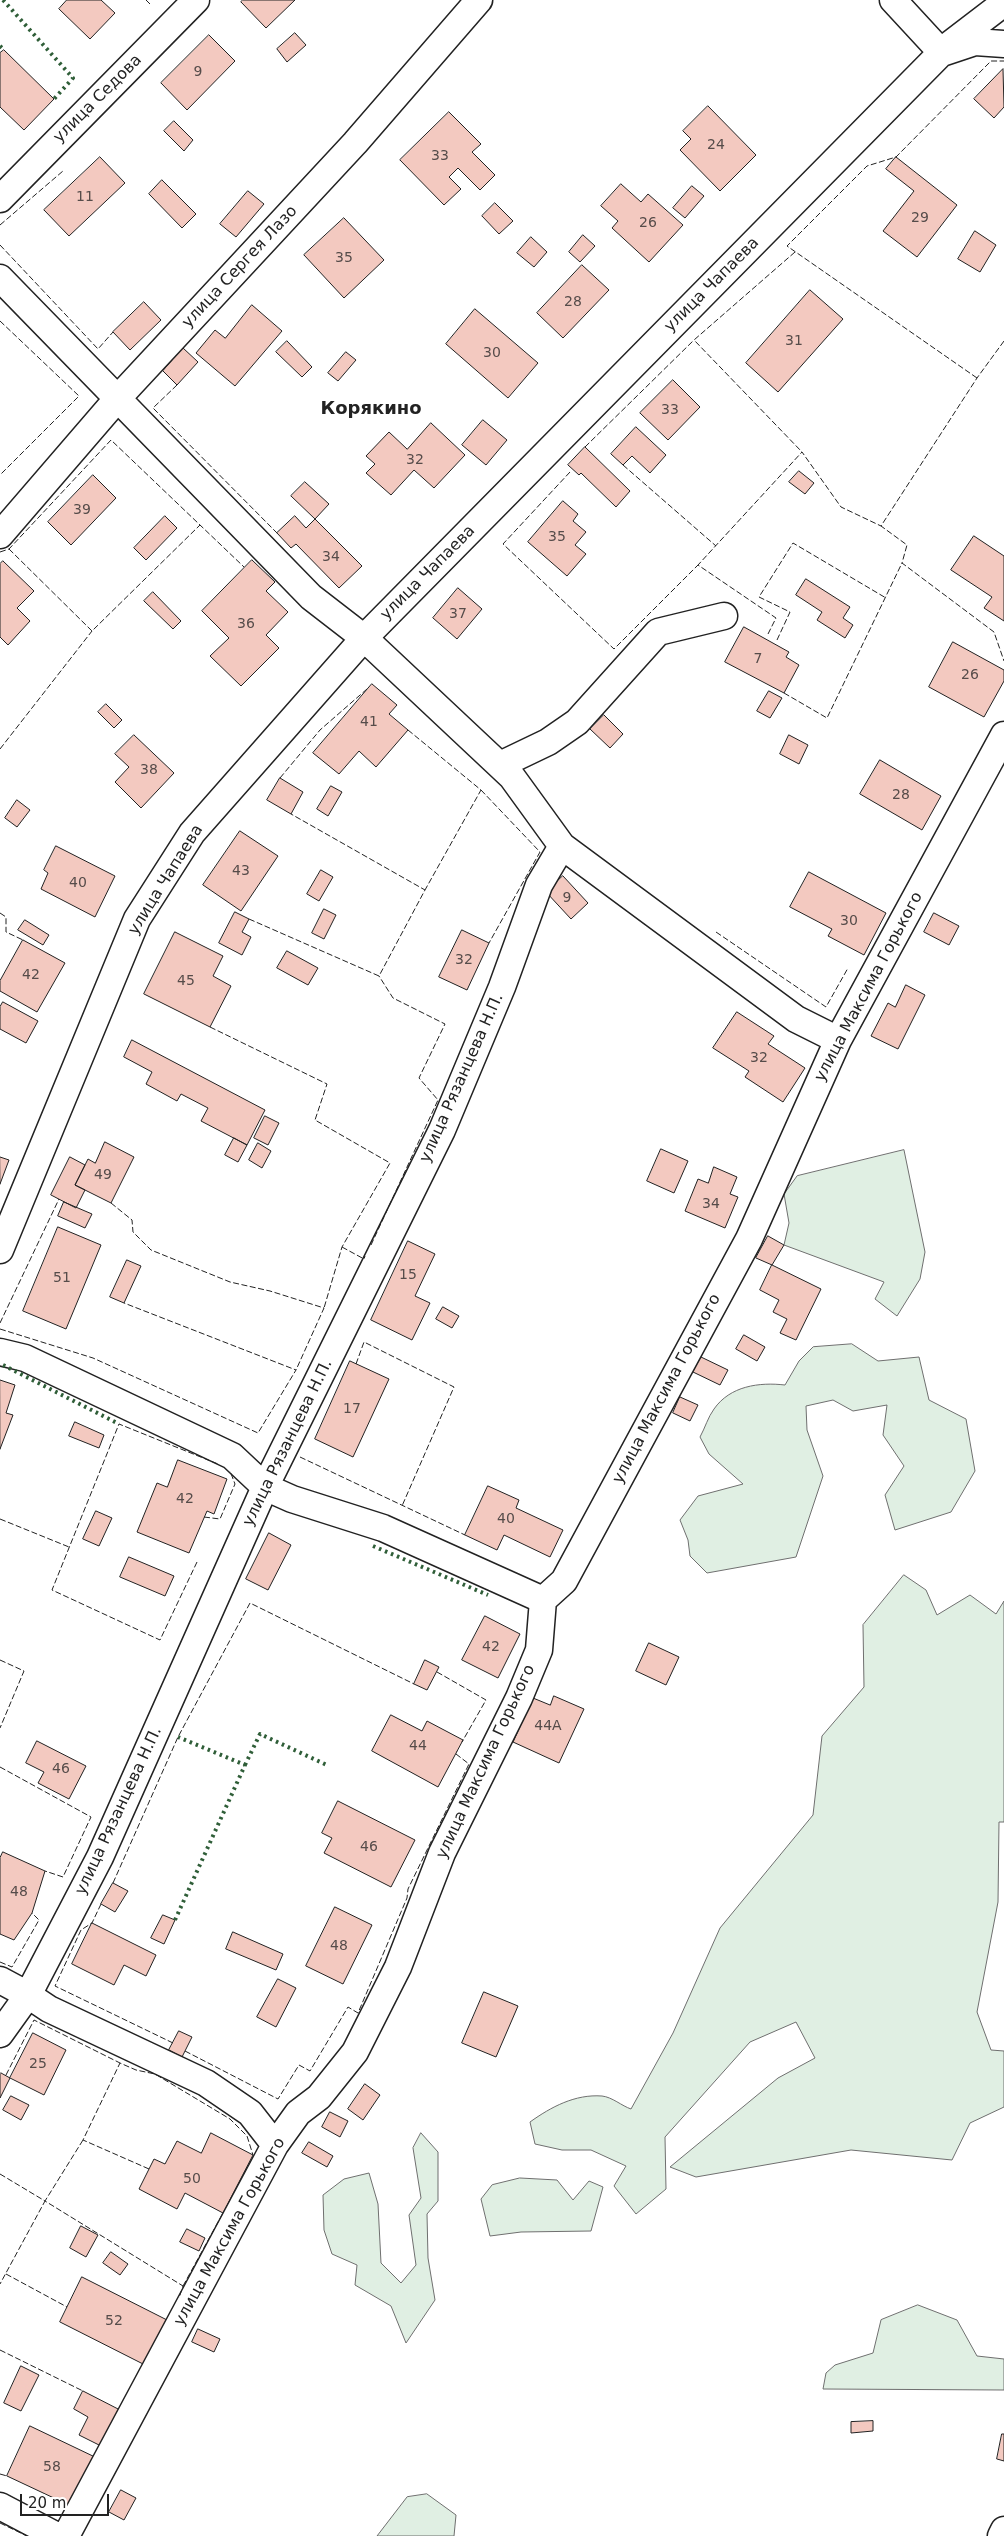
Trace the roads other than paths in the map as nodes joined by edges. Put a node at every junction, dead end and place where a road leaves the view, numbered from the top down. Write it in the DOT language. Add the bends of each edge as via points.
graph roads {
  1 [pos="196,0"];
  2 [pos="479,0"];
  3 [pos="893,0"];
  4 [pos="1004,3"];
  5 [pos="1004,44"];
  6 [pos="942,53"];
  7 [pos="0,199"];
  8 [pos="0,278"];
  9 [pos="118,398"];
  10 [pos="0,535"];
  11 [pos="724,616"];
  12 [pos="364,638"];
  13 [pos="1004,735"];
  14 [pos="500,765"];
  15 [pos="562,846"];
  16 [pos="838,1040"];
  17 [pos="0,1250"];
  18 [pos="0,1352"];
  19 [pos="265,1487"];
  20 [pos="543,1600"];
  21 [pos="0,1980"];
  22 [pos="28,1995"];
  23 [pos="0,2034"];
  24 [pos="275,2145"];
  25 [pos="0,2506"];
  26 [pos="1004,2530"];
  27 [pos="57,2536"];
  28 [pos="66,2536"];
  29 [pos="1002,2536"];
  1 -- 7 [label="street, улица Седова"];
  2 -- 9 [label="street, улица Сергея Лазо" via="355,144"];
  3 -- 6 [label="street"];
  4 -- 6 [label="street, улица Чапаева"];
  5 -- 6 [label="street" via="975,42"];
  6 -- 12 [label="street, улица Чапаева"];
  8 -- 9 [label="street"];
  9 -- 10 [label="street, улица Сергея Лазо"];
  9 -- 12 [label="street" via="311,597"];
  11 -- 14 [label="street" via="658,632 577,722 548,742"];
  12 -- 14 [label="street"];
  12 -- 17 [label="street, улица Чапаева" via="192,833 138,919"];
  13 -- 16 [label="street, улица Максима Горького"];
  14 -- 15 [label="street"];
  15 -- 16 [label="street" via="796,1018"];
  15 -- 19 [label="street, улица Рязанцева Н.П." via="539,885 502,987 442,1130"];
  16 -- 20 [label="street, улица Максима Горького" via="749,1239 564,1581"];
  18 -- 19 [label="street" via="25,1358 232,1456"];
  19 -- 20 [label="street" via="383,1528"];
  19 -- 22 [label="street, улица Рязанцева Н.П." via="100,1857"];
  20 -- 24 [label="street, улица Максима Горького" via="539,1650 519,1698 442,1853 398,1968 355,2052 319,2097 298,2113"];
  21 -- 22 [label="street"];
  22 -- 23 [label="street, улица Рязанцева Н.П."];
  22 -- 24 [label="street" via="49,2010 206,2084 250,2112"];
  24 -- 28 [label="street, улица Максима Горького"];
  25 -- 27 [label="street"];
  26 -- 29 [label="street"];
}
